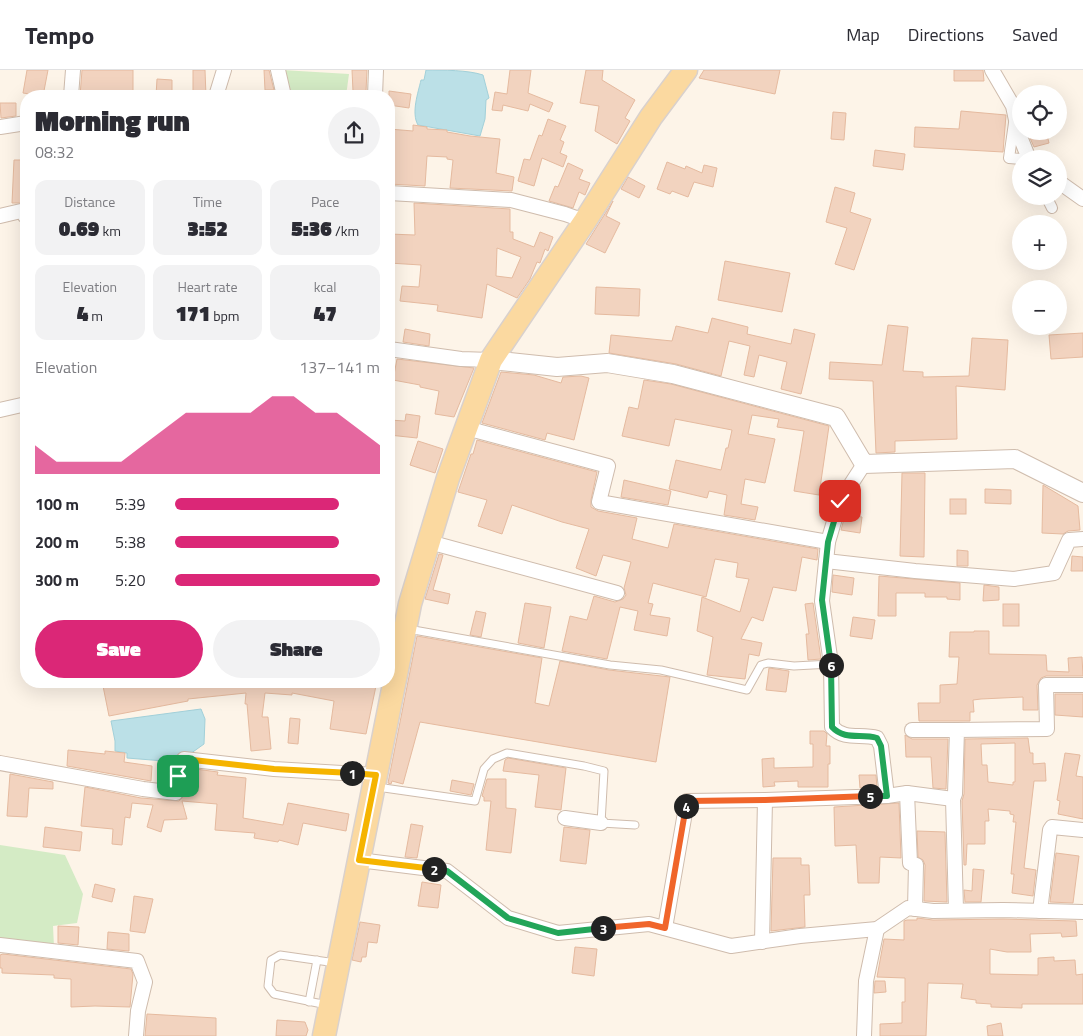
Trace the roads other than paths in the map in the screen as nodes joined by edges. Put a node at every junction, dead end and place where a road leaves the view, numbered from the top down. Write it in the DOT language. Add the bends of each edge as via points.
graph roads {
  1 [pos="73,70"];
  2 [pos="224,70"];
  3 [pos="278,70"];
  4 [pos="376,70"];
  5 [pos="686,70"];
  6 [pos="992,70"];
  7 [pos="71,90"];
  8 [pos="218,90"];
  9 [pos="283,90"];
  10 [pos="375,90"];
  11 [pos="1012,104"];
  12 [pos="20,124"];
  13 [pos="0,127"];
  14 [pos="1012,136"];
  15 [pos="1012,158"];
  16 [pos="1067,188"];
  17 [pos="395,193"];
  18 [pos="1083,199"];
  19 [pos="1050,205"];
  20 [pos="1052,208"];
  21 [pos="20,211"];
  22 [pos="0,216"];
  23 [pos="585,221"];
  24 [pos="395,350"];
  25 [pos="491,360"];
  26 [pos="20,405"];
  27 [pos="0,410"];
  28 [pos="466,428"];
  29 [pos="864,464"];
  30 [pos="1083,493"];
  31 [pos="1083,539"];
  32 [pos="429,542"];
  33 [pos="828,542"];
  34 [pos="826,562"];
  35 [pos="616,593"];
  36 [pos="405,628"];
  37 [pos="395,653"];
  38 [pos="831,664"];
  39 [pos="1083,685"];
  40 [pos="389,688"];
  41 [pos="912,730"];
  42 [pos="957,730"];
  43 [pos="0,763"];
  44 [pos="375,780"];
  45 [pos="907,793"];
  46 [pos="887,796"];
  47 [pos="953,799"];
  48 [pos="765,800"];
  49 [pos="565,818"];
  50 [pos="601,823"];
  51 [pos="635,825"];
  52 [pos="1083,830"];
  53 [pos="359,860"];
  54 [pos="915,909"];
  55 [pos="956,910"];
  56 [pos="1040,911"];
  57 [pos="1083,912"];
  58 [pos="665,928"];
  59 [pos="877,929"];
  60 [pos="762,942"];
  61 [pos="0,945"];
  62 [pos="317,960"];
  63 [pos="339,964"];
  64 [pos="308,1002"];
  65 [pos="330,1006"];
  66 [pos="136,1036"];
  67 [pos="324,1036"];
  68 [pos="864,1036"];
  1 -- 7 [label="street"];
  2 -- 8 [label="street"];
  3 -- 9 [label="street"];
  4 -- 10 [label="street"];
  5 -- 23 [label="main road" via="651,117"];
  6 -- 11 [label="street"];
  12 -- 13 [label="street"];
  14 -- 15 [label="street" via="1009,158"];
  16 -- 18 [label="street"];
  17 -- 23 [label="street" via="511,200"];
  19 -- 20 [label="street"];
  21 -- 22 [label="street"];
  23 -- 25 [label="main road"];
  24 -- 25 [label="street"];
  25 -- 28 [label="main road"];
  25 -- 29 [label="street" via="557,367 607,363 664,372 836,417"];
  26 -- 27 [label="street"];
  28 -- 32 [label="main road"];
  28 -- 33 [label="street" via="608,466 599,502"];
  29 -- 30 [label="street" via="1015,459"];
  29 -- 33 [label="street" via="840,501"];
  31 -- 34 [label="street" via="1069,540 1054,572 1014,579"];
  32 -- 35 [label="street"];
  32 -- 36 [label="main road"];
  33 -- 34 [label="street"];
  34 -- 38 [label="street" via="822,600"];
  36 -- 37 [label="main road"];
  36 -- 38 [label="lane" via="661,670 747,690 761,665"];
  38 -- 46 [label="street" via="832,727 846,736 877,738 881,746"];
  39 -- 42 [label="street" via="1046,685 1047,729"];
  40 -- 44 [label="main road"];
  41 -- 42 [label="street"];
  42 -- 47 [label="street" via="956,794"];
  43 -- 44 [label="street" via="176,793 180,762 184,759"];
  44 -- 50 [label="lane" via="475,802 484,769 493,759 507,754 584,766 604,771"];
  44 -- 53 [label="main road"];
  45 -- 46 [label="street"];
  45 -- 47 [label="street"];
  45 -- 54 [label="street" via="910,862 916,865"];
  46 -- 48 [label="street"];
  47 -- 55 [label="street"];
  48 -- 58 [label="street" via="687,801"];
  48 -- 60 [label="street"];
  49 -- 50 [label="street"];
  50 -- 51 [label="lane"];
  52 -- 56 [label="street" via="1052,827 1050,830"];
  53 -- 58 [label="street" via="447,871 508,918 558,933 649,924"];
  53 -- 63 [label="main road"];
  54 -- 55 [label="street"];
  54 -- 59 [label="street" via="908,908"];
  55 -- 56 [label="street"];
  56 -- 57 [label="street"];
  58 -- 60 [label="street" via="731,946"];
  59 -- 60 [label="street"];
  59 -- 68 [label="street" via="866,981"];
  61 -- 66 [label="street" via="137,961 145,982"];
  62 -- 63 [label="lane"];
  62 -- 64 [label="lane"];
  62 -- 64 [label="lane" via="280,955 271,960 270,991"];
  63 -- 65 [label="main road"];
  64 -- 65 [label="lane"];
  65 -- 67 [label="main road"];
}
